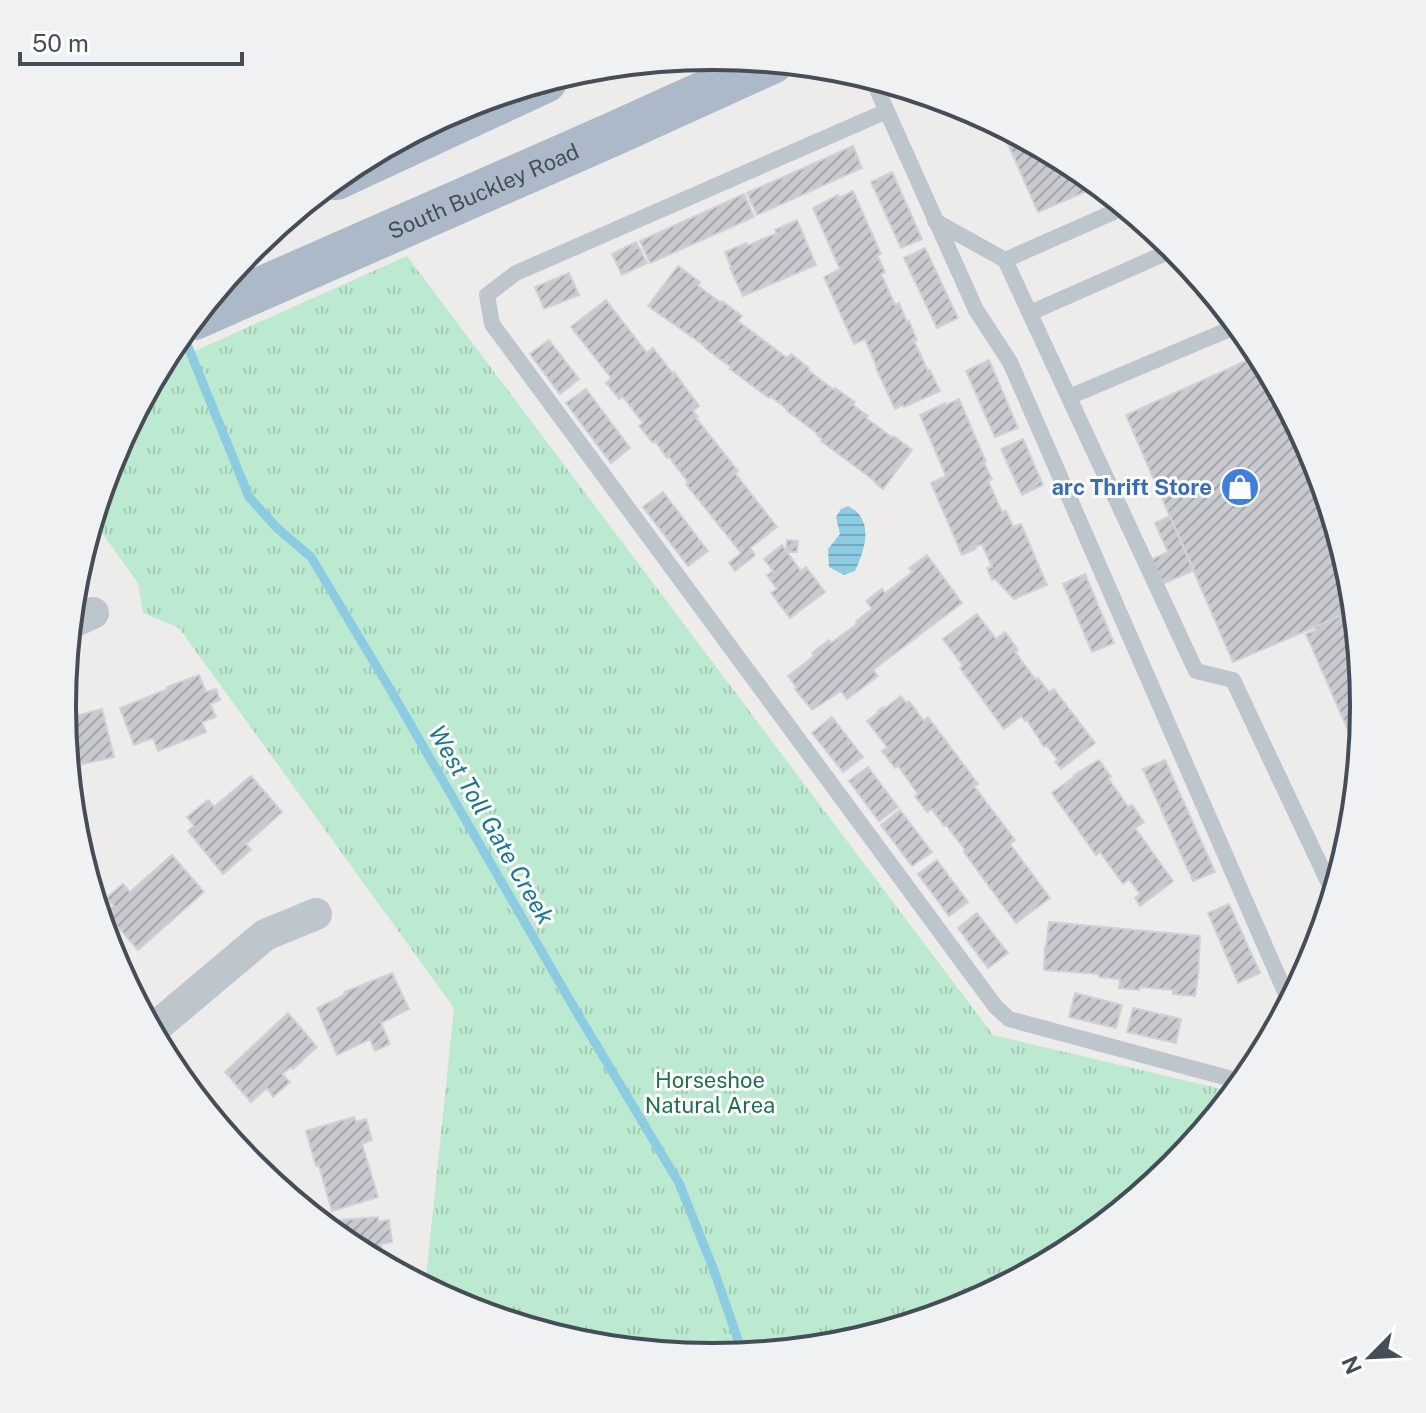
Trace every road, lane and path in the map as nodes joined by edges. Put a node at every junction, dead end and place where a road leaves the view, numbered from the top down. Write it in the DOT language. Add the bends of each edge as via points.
graph roads {
  1 [pos="707,70"];
  2 [pos="752,71"];
  3 [pos="878,92"];
  4 [pos="687,100"];
  5 [pos="887,111"];
  6 [pos="1113,212"];
  7 [pos="934,220"];
  8 [pos="1162,255"];
  9 [pos="1005,260"];
  10 [pos="217,308"];
  11 [pos="1030,313"];
  12 [pos="1226,331"];
  13 [pos="1069,397"];
  14 [pos="1326,877"];
  15 [pos="316,914"];
  16 [pos="1284,989"];
  17 [pos="161,1023"];
  18 [pos="1229,1078"];
  1 -- 4 [label="main road"];
  2 -- 4 [label="main road, South Buckley Road"];
  3 -- 5 [label="lane"];
  4 -- 10 [label="main road, South Buckley Road"];
  5 -- 7 [label="lane"];
  5 -- 18 [label="lane" via="516,273 487,295 492,324 995,1006 1009,1019"];
  6 -- 9 [label="lane"];
  7 -- 9 [label="lane"];
  7 -- 16 [label="lane" via="976,310 1010,362"];
  8 -- 11 [label="lane"];
  9 -- 11 [label="lane"];
  11 -- 13 [label="lane"];
  12 -- 13 [label="lane"];
  13 -- 14 [label="lane" via="1196,671 1233,680"];
  15 -- 17 [label="street" via="265,935"];
}
